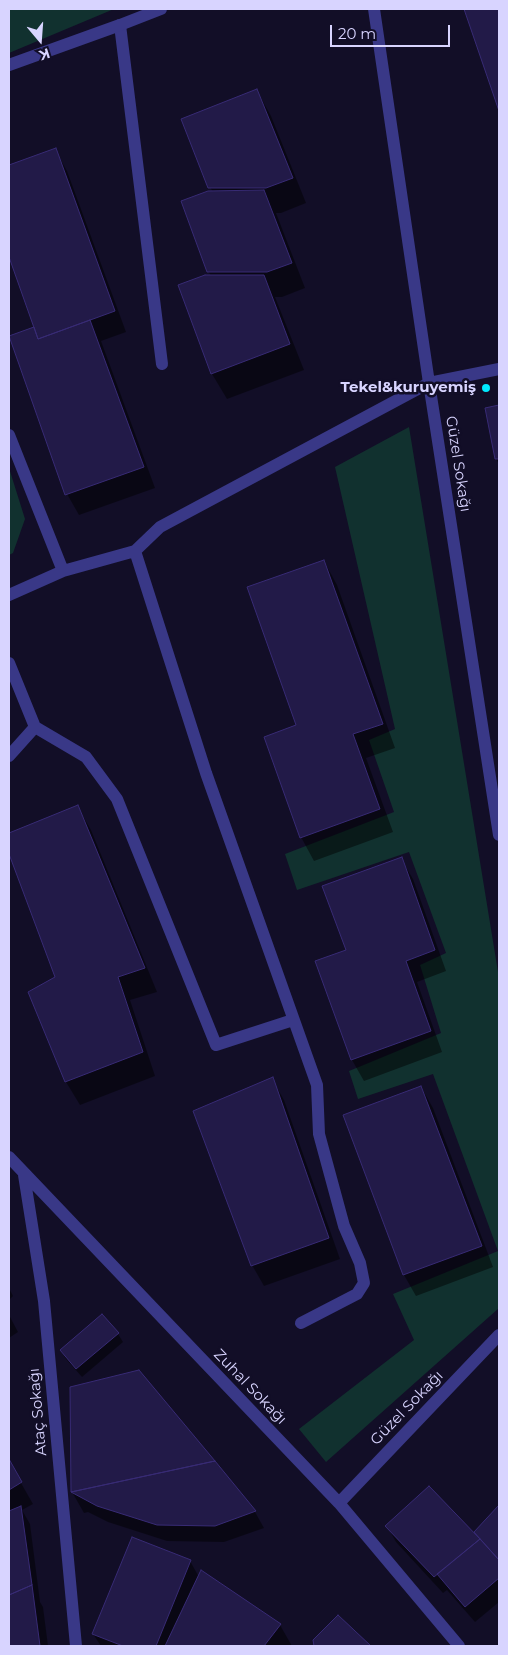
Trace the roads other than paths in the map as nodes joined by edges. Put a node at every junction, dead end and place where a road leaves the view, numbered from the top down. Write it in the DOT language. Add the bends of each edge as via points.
graph roads {
  1 [pos="161,9"];
  2 [pos="374,9"];
  3 [pos="120,25"];
  4 [pos="9,65"];
  5 [pos="162,364"];
  6 [pos="499,369"];
  7 [pos="429,383"];
  8 [pos="9,435"];
  9 [pos="135,551"];
  10 [pos="63,571"];
  11 [pos="9,595"];
  12 [pos="9,663"];
  13 [pos="36,727"];
  14 [pos="9,756"];
  15 [pos="499,835"];
  16 [pos="293,1020"];
  17 [pos="9,1157"];
  18 [pos="24,1175"];
  19 [pos="301,1323"];
  20 [pos="499,1335"];
  21 [pos="339,1503"];
  22 [pos="76,1646"];
  23 [pos="459,1646"];
  1 -- 3 [label="street"];
  2 -- 7 [label="street, Güzel Sokağı"];
  3 -- 4 [label="street"];
  3 -- 5 [label="street"];
  6 -- 7 [label="street"];
  7 -- 9 [label="street" via="160,527"];
  7 -- 15 [label="street, Güzel Sokağı"];
  8 -- 10 [label="street"];
  9 -- 10 [label="street"];
  9 -- 16 [label="street" via="206,773"];
  10 -- 11 [label="street"];
  12 -- 13 [label="street"];
  13 -- 14 [label="street"];
  13 -- 16 [label="street" via="86,757 117,799 216,1045"];
  16 -- 19 [label="street" via="316,1085 319,1134 344,1226 360,1263 364,1282 358,1294"];
  17 -- 18 [label="street, Zuhal Sokağı"];
  18 -- 21 [label="street, Zuhal Sokağı"];
  18 -- 22 [label="street, Ataç Sokağı" via="44,1301"];
  20 -- 21 [label="street, Güzel Sokağı"];
  21 -- 23 [label="street, Zuhal Sokağı"];
}
